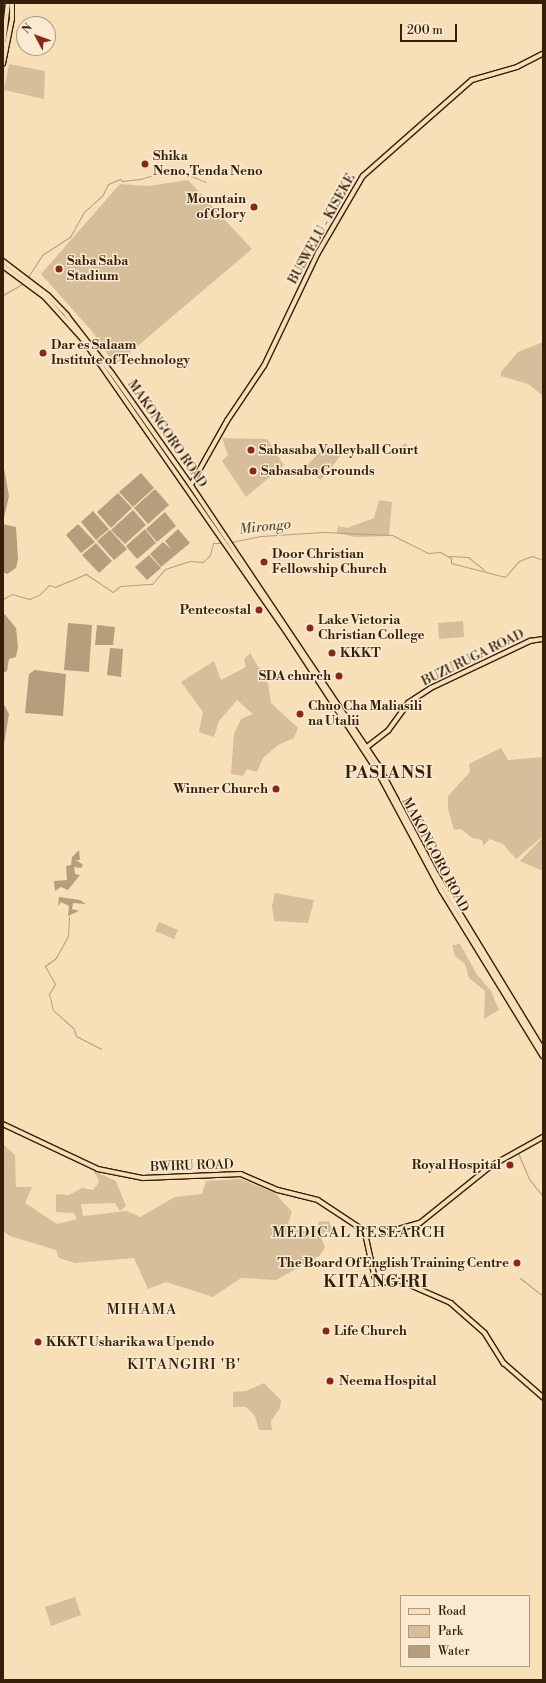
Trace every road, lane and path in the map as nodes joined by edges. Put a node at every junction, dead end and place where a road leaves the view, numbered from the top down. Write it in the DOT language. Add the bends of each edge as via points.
graph roads {
  1 [pos="8,3"];
  2 [pos="12,3"];
  3 [pos="3,18"];
  4 [pos="10,19"];
  5 [pos="3,46"];
  6 [pos="543,54"];
  7 [pos="3,64"];
  8 [pos="3,262"];
  9 [pos="3,266"];
  10 [pos="23,278"];
  11 [pos="32,285"];
  12 [pos="191,485"];
  13 [pos="222,540"];
  14 [pos="543,638"];
  15 [pos="365,748"];
  16 [pos="397,802"];
  17 [pos="543,1049"];
  18 [pos="543,1056"];
  19 [pos="3,1124"];
  20 [pos="543,1137"];
  21 [pos="365,1231"];
  22 [pos="543,1396"];
  1 -- 4 [label="main road"];
  2 -- 4 [label="main road"];
  3 -- 4 [label="main road"];
  4 -- 5 [label="main road"];
  4 -- 7 [label="main road"];
  6 -- 12 [label="main road, BUSWELU - KISEKE" via="517,67 472,80 360,180 310,269 264,366 227,421"];
  8 -- 10 [label="main road, MAKONGORO ROAD"];
  9 -- 10 [label="main road, MAKONGORO ROAD"];
  10 -- 11 [label="main road, MAKONGORO ROAD"];
  11 -- 12 [label="main road, MAKONGORO ROAD" via="62,309 91,345"];
  11 -- 13 [label="main road, MAKONGORO ROAD" via="60,312 103,366"];
  12 -- 13 [label="main road, MAKONGORO ROAD"];
  13 -- 15 [label="main road, MAKONGORO ROAD" via="300,645"];
  14 -- 15 [label="main road, BUZURUGA ROAD" via="533,640 431,688 408,703 388,731"];
  15 -- 16 [label="main road, MAKONGORO ROAD"];
  16 -- 17 [label="main road, MAKONGORO ROAD" via="449,895"];
  16 -- 18 [label="main road, MAKONGORO ROAD" via="442,891"];
  19 -- 21 [label="main road, BWIRU ROAD" via="39,1139 74,1160 103,1170 144,1178 240,1174 278,1190 314,1198"];
  20 -- 21 [label="main road" via="491,1166 420,1223 388,1232"];
  21 -- 22 [label="main road" via="377,1281 401,1281 451,1303 485,1333 504,1363"];
}
